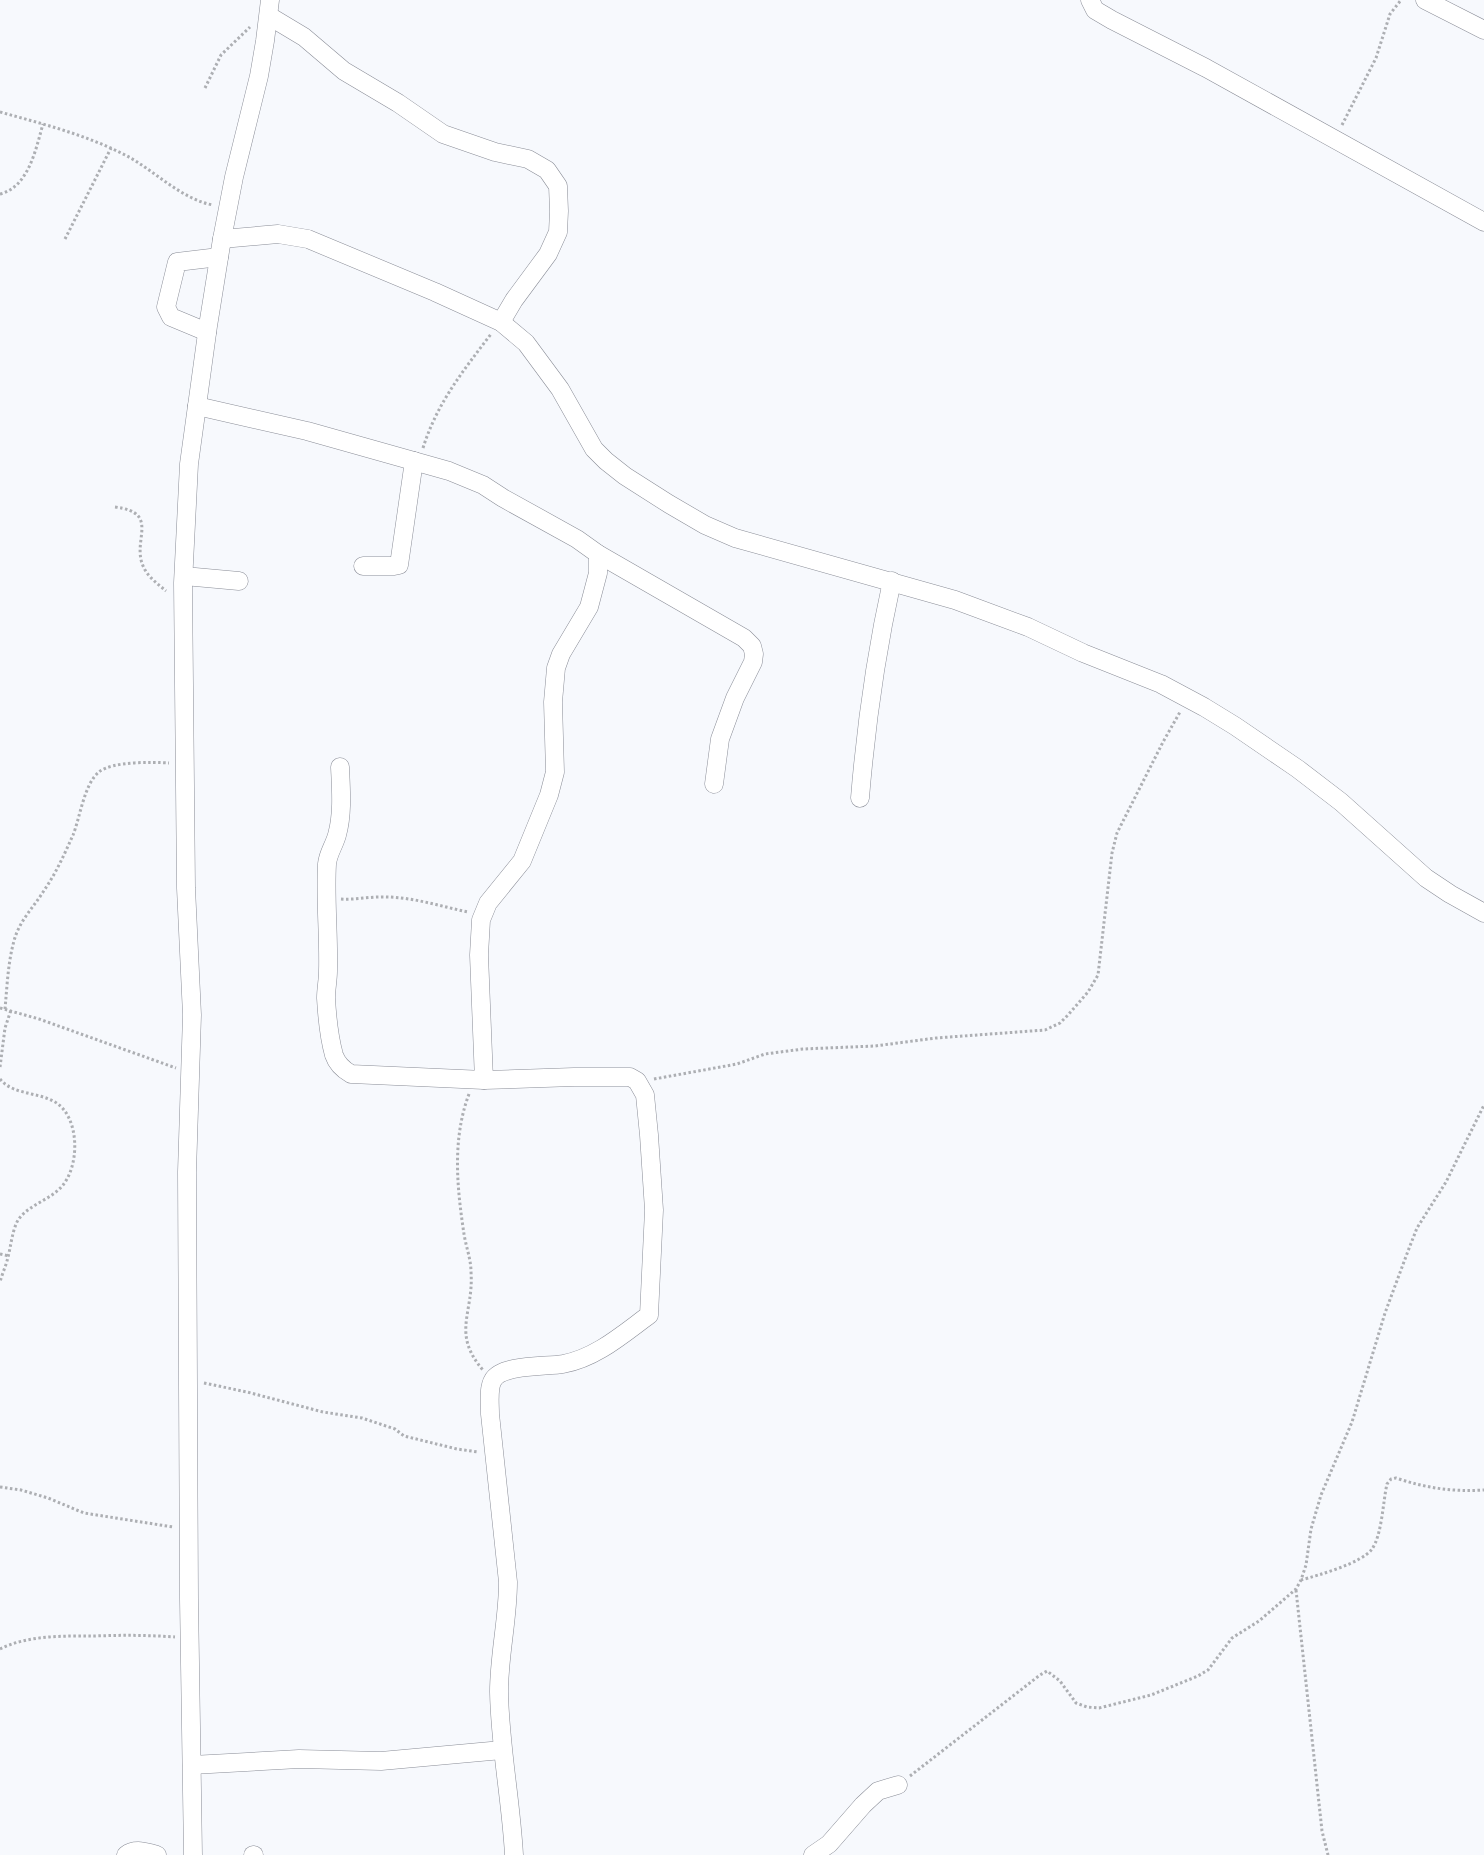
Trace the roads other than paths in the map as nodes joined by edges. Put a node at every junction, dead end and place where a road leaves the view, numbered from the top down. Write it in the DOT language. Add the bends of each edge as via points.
graph roads {
  1 [pos="1090,0"];
  2 [pos="1425,0"];
  3 [pos="269,10"];
  4 [pos="1484,30"];
  5 [pos="1484,222"];
  6 [pos="222,239"];
  7 [pos="219,257"];
  8 [pos="501,322"];
  9 [pos="208,332"];
  10 [pos="197,406"];
  11 [pos="416,461"];
  12 [pos="598,554"];
  13 [pos="363,566"];
  14 [pos="184,576"];
  15 [pos="239,581"];
  16 [pos="892,581"];
  17 [pos="340,767"];
  18 [pos="714,784"];
  19 [pos="860,798"];
  20 [pos="1484,912"];
  21 [pos="479,1080"];
  22 [pos="502,1750"];
  23 [pos="192,1765"];
  24 [pos="898,1786"];
  25 [pos="126,1855"];
  26 [pos="157,1855"];
  27 [pos="193,1855"];
  28 [pos="514,1855"];
  29 [pos="813,1855"];
  1 -- 5 [label="street" via="1095,10 1112,20 1335,138"];
  2 -- 4 [label="street"];
  3 -- 6 [label="street" via="259,76"];
  3 -- 8 [label="street" via="344,72 443,134 495,152 528,159 547,170 558,186 558,232 548,254"];
  6 -- 7 [label="street"];
  6 -- 8 [label="street" via="278,234 308,239"];
  7 -- 9 [label="street"];
  7 -- 9 [label="street" via="177,262 166,307 171,317"];
  8 -- 16 [label="street" via="532,350 560,389 594,448 625,476 705,525 735,538"];
  9 -- 10 [label="street"];
  10 -- 11 [label="street" via="307,431"];
  10 -- 14 [label="street" via="189,464"];
  11 -- 12 [label="street" via="483,485"];
  11 -- 13 [label="street" via="399,564"];
  12 -- 18 [label="street" via="744,638 752,646 752,662 720,739"];
  12 -- 21 [label="street" via="598,573 589,607 556,668 553,702 555,772 549,795 522,861 488,903 483,915 479,955"];
  14 -- 15 [label="street"];
  14 -- 23 [label="street" via="186,888 192,1015 187,1172"];
  16 -- 19 [label="street" via="869,705"];
  16 -- 20 [label="street" via="1028,627 1189,699 1298,769 1341,802 1426,878"];
  17 -- 21 [label="street" via="339,822 327,863 326,897 326,997 335,1057 343,1070 351,1074"];
  21 -- 22 [label="street" via="630,1077 637,1081 645,1095 654,1210 649,1314 619,1338 579,1360 515,1369 493,1380 490,1414 508,1582 499,1689"];
  22 -- 23 [label="street" via="381,1760 299,1759"];
  22 -- 28 [label="street"];
  23 -- 27 [label="street"];
  24 -- 29 [label="street" via="878,1791 829,1844"];
  25 -- 26 [label="street" via="140,1851"];
}
